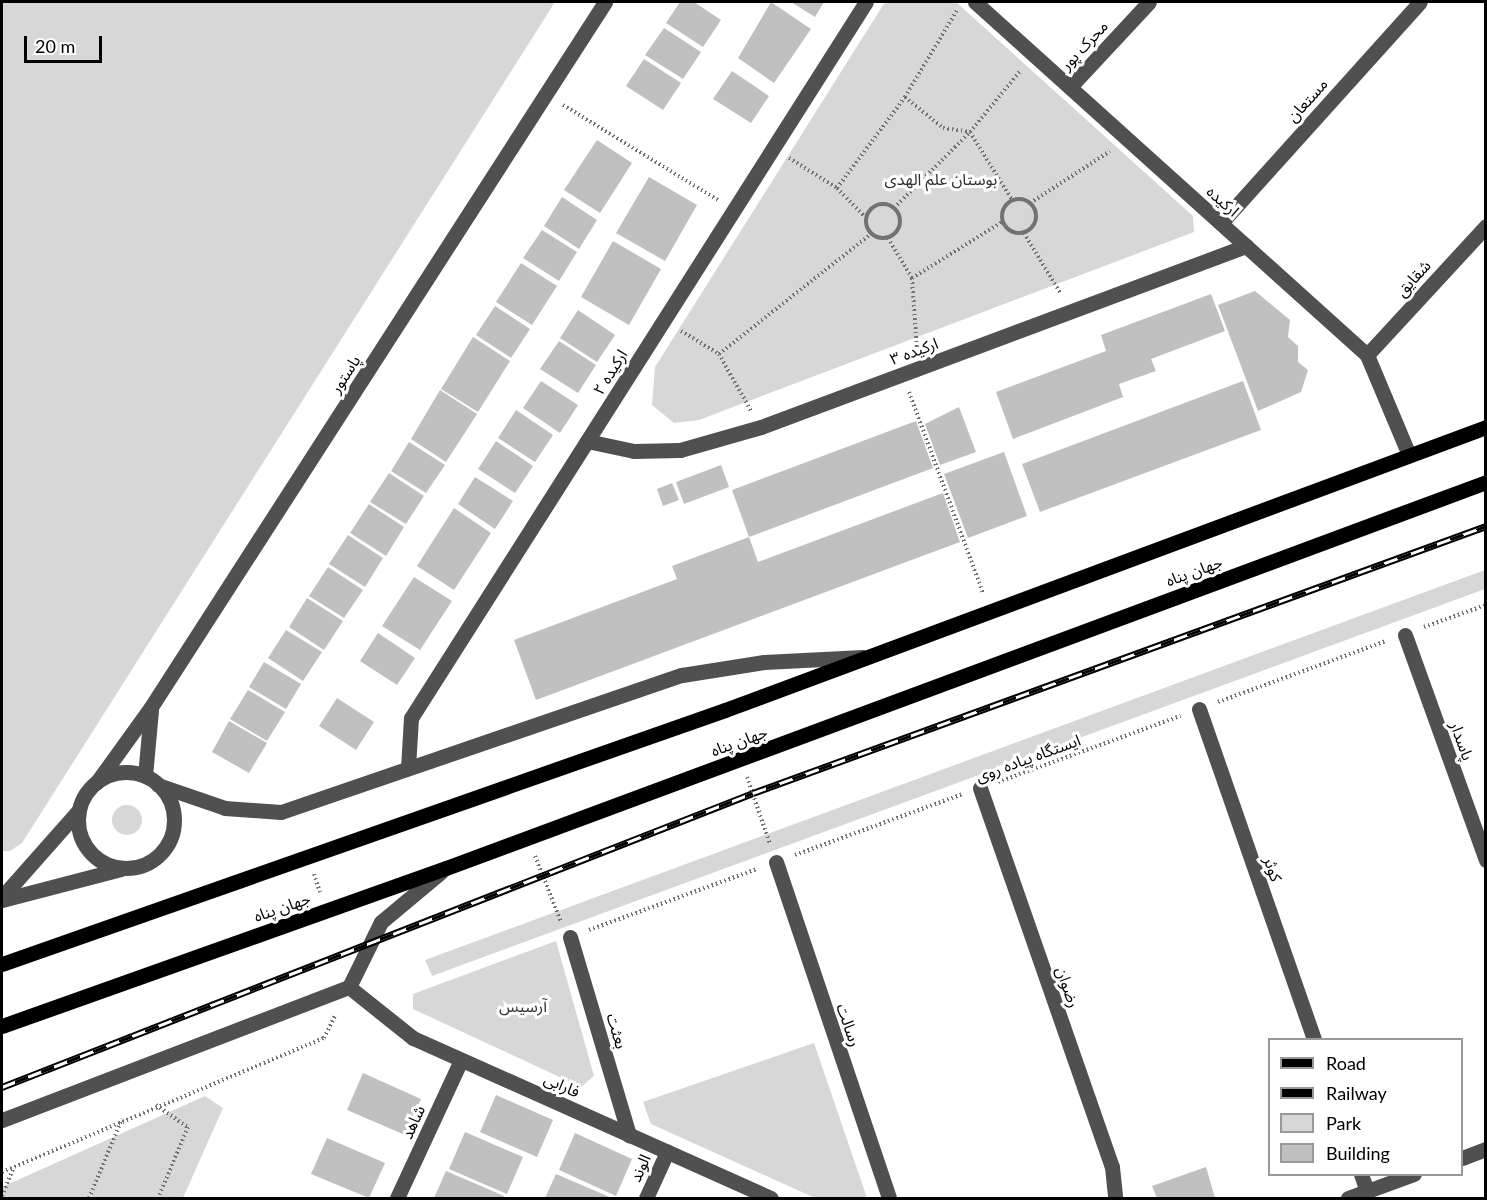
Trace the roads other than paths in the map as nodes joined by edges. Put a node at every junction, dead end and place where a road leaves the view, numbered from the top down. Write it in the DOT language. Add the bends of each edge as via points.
graph roads {
  1 [pos="605,2"];
  2 [pos="866,2"];
  3 [pos="975,2"];
  4 [pos="1149,2"];
  5 [pos="1420,2"];
  6 [pos="1070,87"];
  7 [pos="1221,223"];
  8 [pos="1485,226"];
  9 [pos="1246,246"];
  10 [pos="1366,355"];
  11 [pos="1485,427"];
  12 [pos="587,441"];
  13 [pos="1408,455"];
  14 [pos="1485,482"];
  15 [pos="1405,634"];
  16 [pos="866,657"];
  17 [pos="152,706"];
  18 [pos="1199,709"];
  19 [pos="408,768"];
  20 [pos="145,776"];
  21 [pos="97,782"];
  22 [pos="158,785"];
  23 [pos="980,788"];
  24 [pos="79,810"];
  25 [pos="1485,860"];
  26 [pos="776,862"];
  27 [pos="124,868"];
  28 [pos="446,868"];
  29 [pos="2,899"];
  30 [pos="574,935"];
  31 [pos="2,964"];
  32 [pos="349,987"];
  33 [pos="2,1026"];
  34 [pos="1313,1038"];
  35 [pos="461,1060"];
  36 [pos="2,1119"];
  37 [pos="629,1135"];
  38 [pos="1485,1149"];
  39 [pos="667,1152"];
  40 [pos="1463,1157"];
  41 [pos="1362,1176"];
  42 [pos="1408,1176"];
  43 [pos="1367,1191"];
  44 [pos="397,1198"];
  45 [pos="646,1198"];
  46 [pos="771,1198"];
  47 [pos="889,1198"];
  48 [pos="1115,1198"];
  49 [pos="1348,1198"];
  1 -- 17 [label="street, پاستور"];
  2 -- 12 [label="street, ارکیده ۲"];
  3 -- 6 [label="street, ارکیده"];
  4 -- 6 [label="street, محرک پور"];
  5 -- 7 [label="street, مستعان"];
  6 -- 7 [label="street, ارکیده"];
  7 -- 9 [label="street, ارکیده"];
  8 -- 10 [label="street, شقایق"];
  9 -- 10 [label="street, ارکیده"];
  9 -- 12 [label="street, ارکیده ۳" via="760,427 680,450 634,451"];
  10 -- 13 [label="street, ارکیده"];
  11 -- 13 [label="main road, جهان پناه"];
  12 -- 19 [label="street, ارکیده ۲" via="411,718"];
  13 -- 16 [label="main road, جهان پناه"];
  14 -- 28 [label="main road, جهان پناه"];
  15 -- 25 [label="street, پاسدار"];
  16 -- 19 [label="street" via="764,662 682,675"];
  16 -- 31 [label="main road, جهان پناه"];
  17 -- 20 [label="street, پاستور"];
  17 -- 21 [label="street"];
  18 -- 34 [label="street, کوثر"];
  19 -- 22 [label="street" via="308,806 263,813 225,808"];
  20 -- 21 [label="street" via="128,772"];
  20 -- 22 [label="street"];
  21 -- 24 [label="street"];
  22 -- 27 [label="street" via="174,814 173,831 155,858"];
  23 -- 48 [label="street, رضوان" via="1112,1167"];
  24 -- 27 [label="street" via="83,843 107,865"];
  24 -- 29 [label="street"];
  26 -- 47 [label="street, رسالت"];
  27 -- 29 [label="street"];
  28 -- 32 [label="street" via="381,922"];
  28 -- 33 [label="main road, جهان پناه"];
  30 -- 37 [label="street, بعثت"];
  32 -- 35 [label="street, فارابی" via="392,1025"];
  32 -- 36 [label="street"];
  35 -- 37 [label="street, فارابی"];
  35 -- 44 [label="street, شاهد"];
  37 -- 39 [label="street, فارابی"];
  38 -- 40 [label="street"];
  39 -- 45 [label="street, الوند"];
  39 -- 46 [label="street, فارابی"];
  41 -- 43 [label="street"];
  42 -- 43 [label="street"];
  43 -- 49 [label="street"];
}
